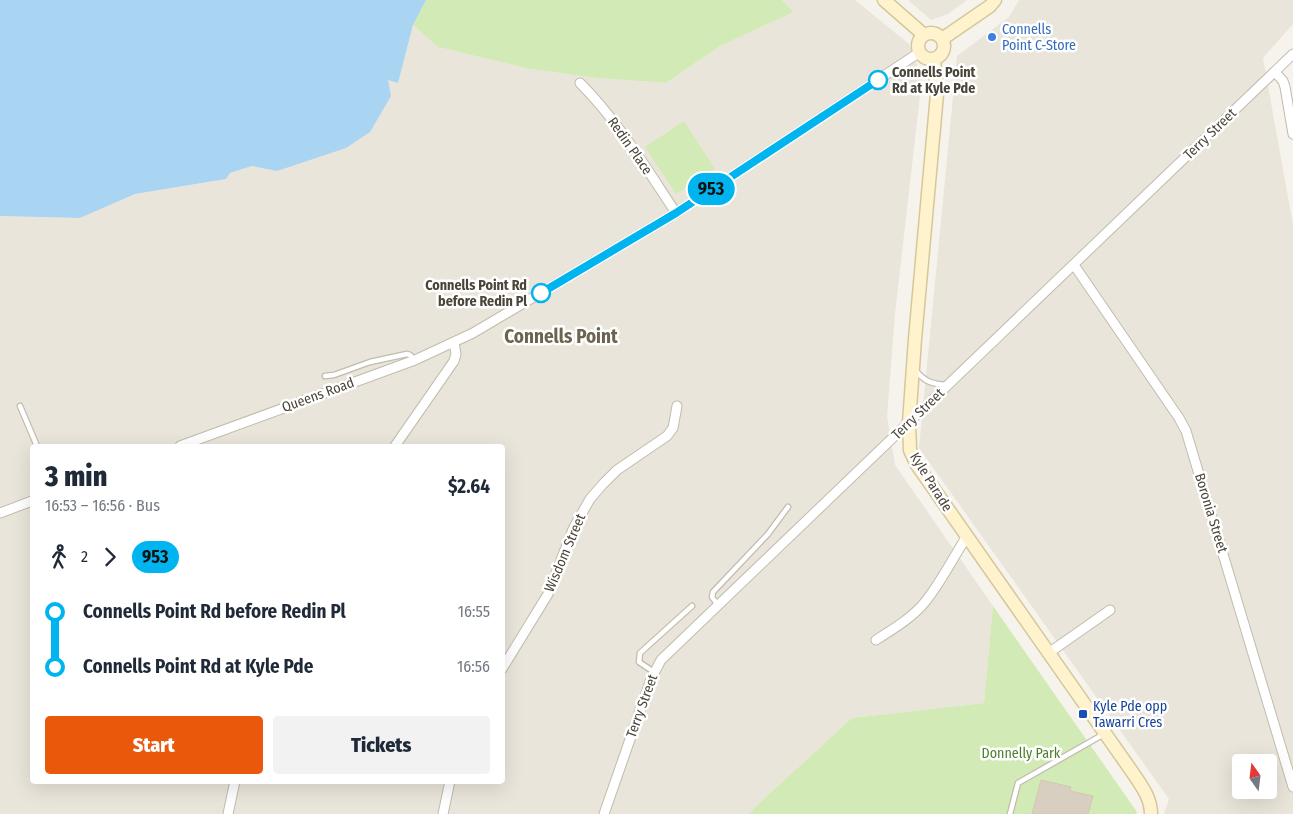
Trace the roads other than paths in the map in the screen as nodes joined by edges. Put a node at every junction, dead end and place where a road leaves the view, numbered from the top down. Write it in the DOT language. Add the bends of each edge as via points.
graph roads {
  1 [pos="884,0"];
  2 [pos="995,0"];
  3 [pos="924,35"];
  4 [pos="942,39"];
  5 [pos="920,52"];
  6 [pos="1293,54"];
  7 [pos="934,59"];
  8 [pos="1275,72"];
  9 [pos="580,83"];
  10 [pos="1293,134"];
  11 [pos="676,213"];
  12 [pos="1074,265"];
  13 [pos="454,343"];
  14 [pos="415,360"];
  15 [pos="913,367"];
  16 [pos="325,376"];
  17 [pos="948,386"];
  18 [pos="20,406"];
  19 [pos="677,406"];
  20 [pos="909,423"];
  21 [pos="36,444"];
  22 [pos="185,444"];
  23 [pos="396,444"];
  24 [pos="30,502"];
  25 [pos="788,507"];
  26 [pos="0,513"];
  27 [pos="966,536"];
  28 [pos="718,605"];
  29 [pos="692,606"];
  30 [pos="1110,610"];
  31 [pos="876,640"];
  32 [pos="1050,652"];
  33 [pos="505,664"];
  34 [pos="654,672"];
  35 [pos="1105,733"];
  36 [pos="234,784"];
  37 [pos="449,784"];
  38 [pos="1293,787"];
  39 [pos="228,814"];
  40 [pos="443,814"];
  41 [pos="604,814"];
  42 [pos="1010,814"];
  43 [pos="1151,814"];
  1 -- 3 [label="street"];
  2 -- 4 [label="street"];
  3 -- 4 [label="street" via="932,33"];
  3 -- 5 [label="street" via="919,41"];
  4 -- 7 [label="street" via="944,51"];
  5 -- 7 [label="street" via="926,58"];
  5 -- 11 [label="street, Queens Road"];
  6 -- 8 [label="street, Terry Street"];
  7 -- 15 [label="street, Kyle Parade" via="937,94"];
  8 -- 10 [label="street" via="1285,87"];
  8 -- 12 [label="street, Terry Street"];
  9 -- 11 [label="street, Redin Place" via="615,122"];
  11 -- 13 [label="street, Queens Road"];
  12 -- 17 [label="street, Terry Street"];
  12 -- 38 [label="street, Boronia Street" via="1186,431"];
  13 -- 14 [label="street, Queens Road"];
  13 -- 23 [label="street" via="456,354 451,366"];
  14 -- 16 [label="lane" via="410,354 404,354"];
  14 -- 22 [label="street, Queens Road"];
  15 -- 17 [label="lane" via="926,381"];
  15 -- 20 [label="street, Kyle Parade"];
  17 -- 20 [label="street, Terry Street"];
  18 -- 21 [label="lane"];
  19 -- 33 [label="street, Wisdom Street" via="673,428 667,436 603,484 580,515 548,594"];
  20 -- 27 [label="street, Kyle Parade" via="913,457"];
  20 -- 28 [label="street, Terry Street"];
  24 -- 26 [label="street"];
  25 -- 28 [label="lane" via="768,534 713,592 712,597"];
  27 -- 31 [label="street" via="924,604"];
  27 -- 32 [label="street, Kyle Parade"];
  28 -- 34 [label="street, Terry Street" via="661,660"];
  29 -- 34 [label="lane" via="640,653 640,662"];
  30 -- 32 [label="street"];
  32 -- 35 [label="street, Kyle Parade"];
  34 -- 41 [label="street, Terry Street"];
  35 -- 42 [label="lane" via="1018,783"];
  35 -- 43 [label="street, Kyle Parade" via="1146,794"];
  36 -- 39 [label="street"];
  37 -- 40 [label="street"];
}
